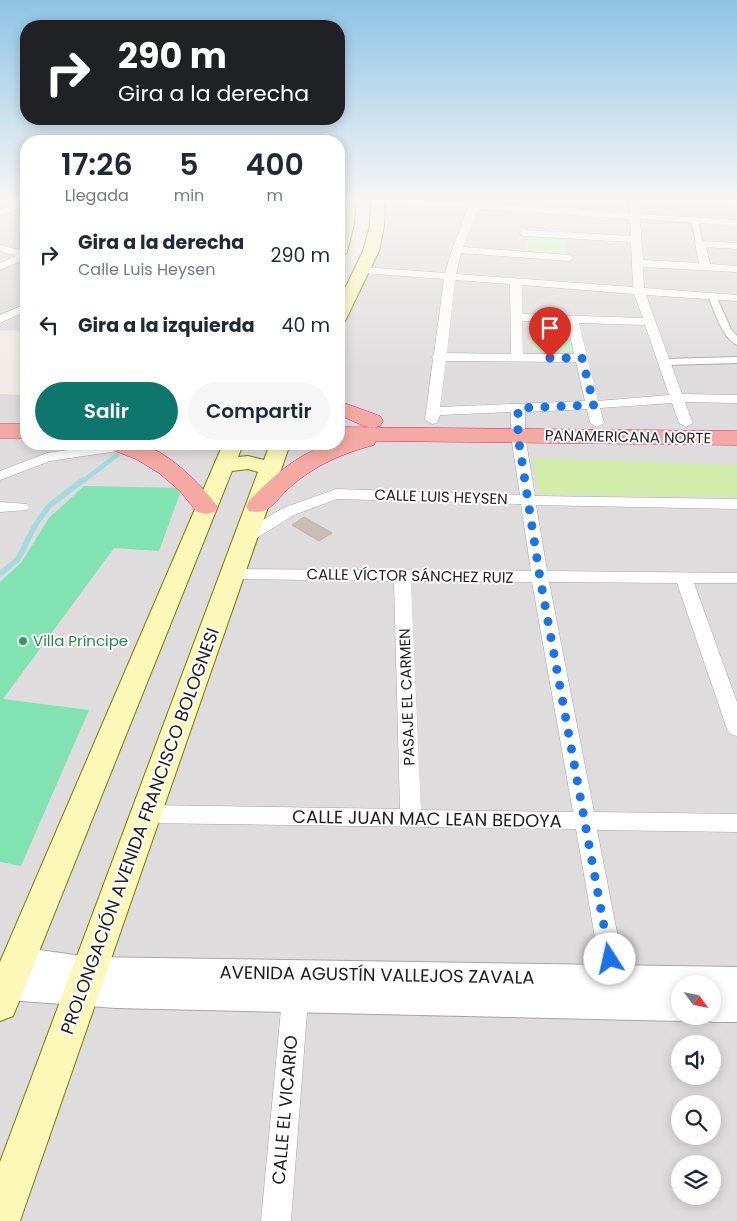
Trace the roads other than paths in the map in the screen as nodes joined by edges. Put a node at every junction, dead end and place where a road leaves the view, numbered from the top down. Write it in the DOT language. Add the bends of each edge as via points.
graph roads {
  1 [pos="20,258"];
  2 [pos="368,258"];
  3 [pos="455,258"];
  4 [pos="530,258"];
  5 [pos="569,258"];
  6 [pos="638,258"];
  7 [pos="703,258"];
  8 [pos="638,263"];
  9 [pos="0,267"];
  10 [pos="705,267"];
  11 [pos="737,269"];
  12 [pos="363,270"];
  13 [pos="567,272"];
  14 [pos="450,276"];
  15 [pos="516,282"];
  16 [pos="639,291"];
  17 [pos="712,296"];
  18 [pos="737,298"];
  19 [pos="0,304"];
  20 [pos="345,305"];
  21 [pos="20,308"];
  22 [pos="20,310"];
  23 [pos="516,317"];
  24 [pos="0,319"];
  25 [pos="572,320"];
  26 [pos="650,322"];
  27 [pos="737,342"];
  28 [pos="438,357"];
  29 [pos="517,357"];
  30 [pos="582,358"];
  31 [pos="737,360"];
  32 [pos="666,362"];
  33 [pos="678,398"];
  34 [pos="737,398"];
  35 [pos="345,410"];
  36 [pos="595,414"];
  37 [pos="432,416"];
  38 [pos="0,418"];
  39 [pos="20,418"];
  40 [pos="345,422"];
  41 [pos="518,422"];
  42 [pos="686,423"];
  43 [pos="737,424"];
  44 [pos="381,428"];
  45 [pos="0,431"];
  46 [pos="20,431"];
  47 [pos="345,433"];
  48 [pos="737,438"];
  49 [pos="345,447"];
  50 [pos="91,450"];
  51 [pos="134,450"];
  52 [pos="278,450"];
  53 [pos="338,450"];
  54 [pos="228,456"];
  55 [pos="270,471"];
  56 [pos="0,476"];
  57 [pos="528,500"];
  58 [pos="737,504"];
  59 [pos="0,506"];
  60 [pos="258,506"];
  61 [pos="22,507"];
  62 [pos="206,507"];
  63 [pos="246,538"];
  64 [pos="233,574"];
  65 [pos="402,576"];
  66 [pos="540,578"];
  67 [pos="684,578"];
  68 [pos="737,578"];
  69 [pos="737,729"];
  70 [pos="146,814"];
  71 [pos="412,818"];
  72 [pos="584,822"];
  73 [pos="737,823"];
  74 [pos="737,981"];
  75 [pos="85,982"];
  76 [pos="9,983"];
  77 [pos="616,992"];
  78 [pos="295,999"];
  79 [pos="671,1005"];
  80 [pos="721,1008"];
  81 [pos="737,1008"];
  82 [pos="0,1218"];
  83 [pos="276,1221"];
  1 -- 9 [label="street"];
  2 -- 12 [label="main road"];
  3 -- 14 [label="street"];
  4 -- 13 [label="street"];
  5 -- 13 [label="street"];
  6 -- 8 [label="street"];
  7 -- 10 [label="street"];
  8 -- 10 [label="street"];
  8 -- 16 [label="street"];
  10 -- 11 [label="street"];
  12 -- 14 [label="street"];
  12 -- 20 [label="main road"];
  13 -- 15 [label="street"];
  13 -- 16 [label="street"];
  14 -- 15 [label="street"];
  14 -- 28 [label="street"];
  15 -- 23 [label="street"];
  16 -- 17 [label="street"];
  16 -- 26 [label="street"];
  17 -- 18 [label="street"];
  17 -- 27 [label="street" via="727,329"];
  19 -- 21 [label="street"];
  22 -- 24 [label="street"];
  23 -- 25 [label="street"];
  23 -- 29 [label="street"];
  25 -- 26 [label="street"];
  25 -- 30 [label="street"];
  26 -- 32 [label="street"];
  28 -- 29 [label="street"];
  28 -- 37 [label="street"];
  29 -- 30 [label="street"];
  30 -- 36 [label="street"];
  31 -- 32 [label="street"];
  32 -- 33 [label="street"];
  33 -- 34 [label="street"];
  33 -- 36 [label="street"];
  33 -- 42 [label="street"];
  35 -- 44 [label="highway"];
  36 -- 41 [label="highway, PANAMERICANA NORTE"];
  36 -- 42 [label="highway, PANAMERICANA NORTE"];
  37 -- 41 [label="highway, PANAMERICANA NORTE"];
  37 -- 44 [label="highway, PANAMERICANA NORTE"];
  38 -- 39 [label="highway"];
  40 -- 44 [label="highway, PANAMERICANA NORTE"];
  41 -- 44 [label="highway, PANAMERICANA NORTE"];
  41 -- 48 [label="highway, PANAMERICANA NORTE"];
  41 -- 57 [label="street"];
  42 -- 43 [label="highway, PANAMERICANA NORTE"];
  44 -- 47 [label="highway, PANAMERICANA NORTE"];
  44 -- 49 [label="highway"];
  45 -- 46 [label="highway"];
  50 -- 56 [label="street" via="47,457"];
  51 -- 62 [label="highway" via="173,471 192,488"];
  52 -- 55 [label="main road, PROLONGACIÓN AVENIDA FRANCISCO BOLOGNESI"];
  53 -- 60 [label="highway" via="312,460 279,484"];
  54 -- 55 [label="main road" via="238,463 253,463"];
  54 -- 62 [label="main road"];
  55 -- 60 [label="main road, PROLONGACIÓN AVENIDA FRANCISCO BOLOGNESI"];
  57 -- 58 [label="street, CALLE LUIS HEYSEN"];
  57 -- 63 [label="street, CALLE LUIS HEYSEN" via="336,494 284,514"];
  57 -- 66 [label="street"];
  59 -- 61 [label="street"];
  60 -- 63 [label="main road, PROLONGACIÓN AVENIDA FRANCISCO BOLOGNESI"];
  62 -- 76 [label="main road"];
  63 -- 64 [label="main road, PROLONGACIÓN AVENIDA FRANCISCO BOLOGNESI"];
  64 -- 65 [label="street, CALLE VÍCTOR SÁNCHEZ RUIZ"];
  64 -- 70 [label="main road, PROLONGACIÓN AVENIDA FRANCISCO BOLOGNESI"];
  65 -- 66 [label="street, CALLE VÍCTOR SÁNCHEZ RUIZ"];
  65 -- 71 [label="street, PASAJE EL CARMEN"];
  66 -- 67 [label="street, CALLE VÍCTOR SÁNCHEZ RUIZ"];
  66 -- 72 [label="street"];
  67 -- 68 [label="street, CALLE VÍCTOR SÁNCHEZ RUIZ"];
  67 -- 69 [label="street"];
  70 -- 71 [label="street, CALLE JUAN MAC LEAN BEDOYA"];
  70 -- 75 [label="main road, PROLONGACIÓN AVENIDA FRANCISCO BOLOGNESI"];
  71 -- 72 [label="street, CALLE JUAN MAC LEAN BEDOYA"];
  72 -- 73 [label="street, CALLE JUAN MAC LEAN BEDOYA"];
  72 -- 77 [label="street"];
  74 -- 77 [label="street, AVENIDA AGUSTÍN VALLEJOS ZAVALA"];
  75 -- 76 [label="street, AVENIDA AGUSTÍN VALLEJOS ZAVALA"];
  75 -- 77 [label="street, AVENIDA AGUSTÍN VALLEJOS ZAVALA"];
  75 -- 78 [label="street, AVENIDA AGUSTÍN VALLEJOS ZAVALA"];
  75 -- 82 [label="main road, PROLONGACIÓN AVENIDA FRANCISCO BOLOGNESI"];
  77 -- 78 [label="street, AVENIDA AGUSTÍN VALLEJOS ZAVALA"];
  77 -- 79 [label="street, AVENIDA AGUSTÍN VALLEJOS ZAVALA"];
  78 -- 83 [label="street, CALLE EL VICARIO"];
  80 -- 81 [label="street"];
}
